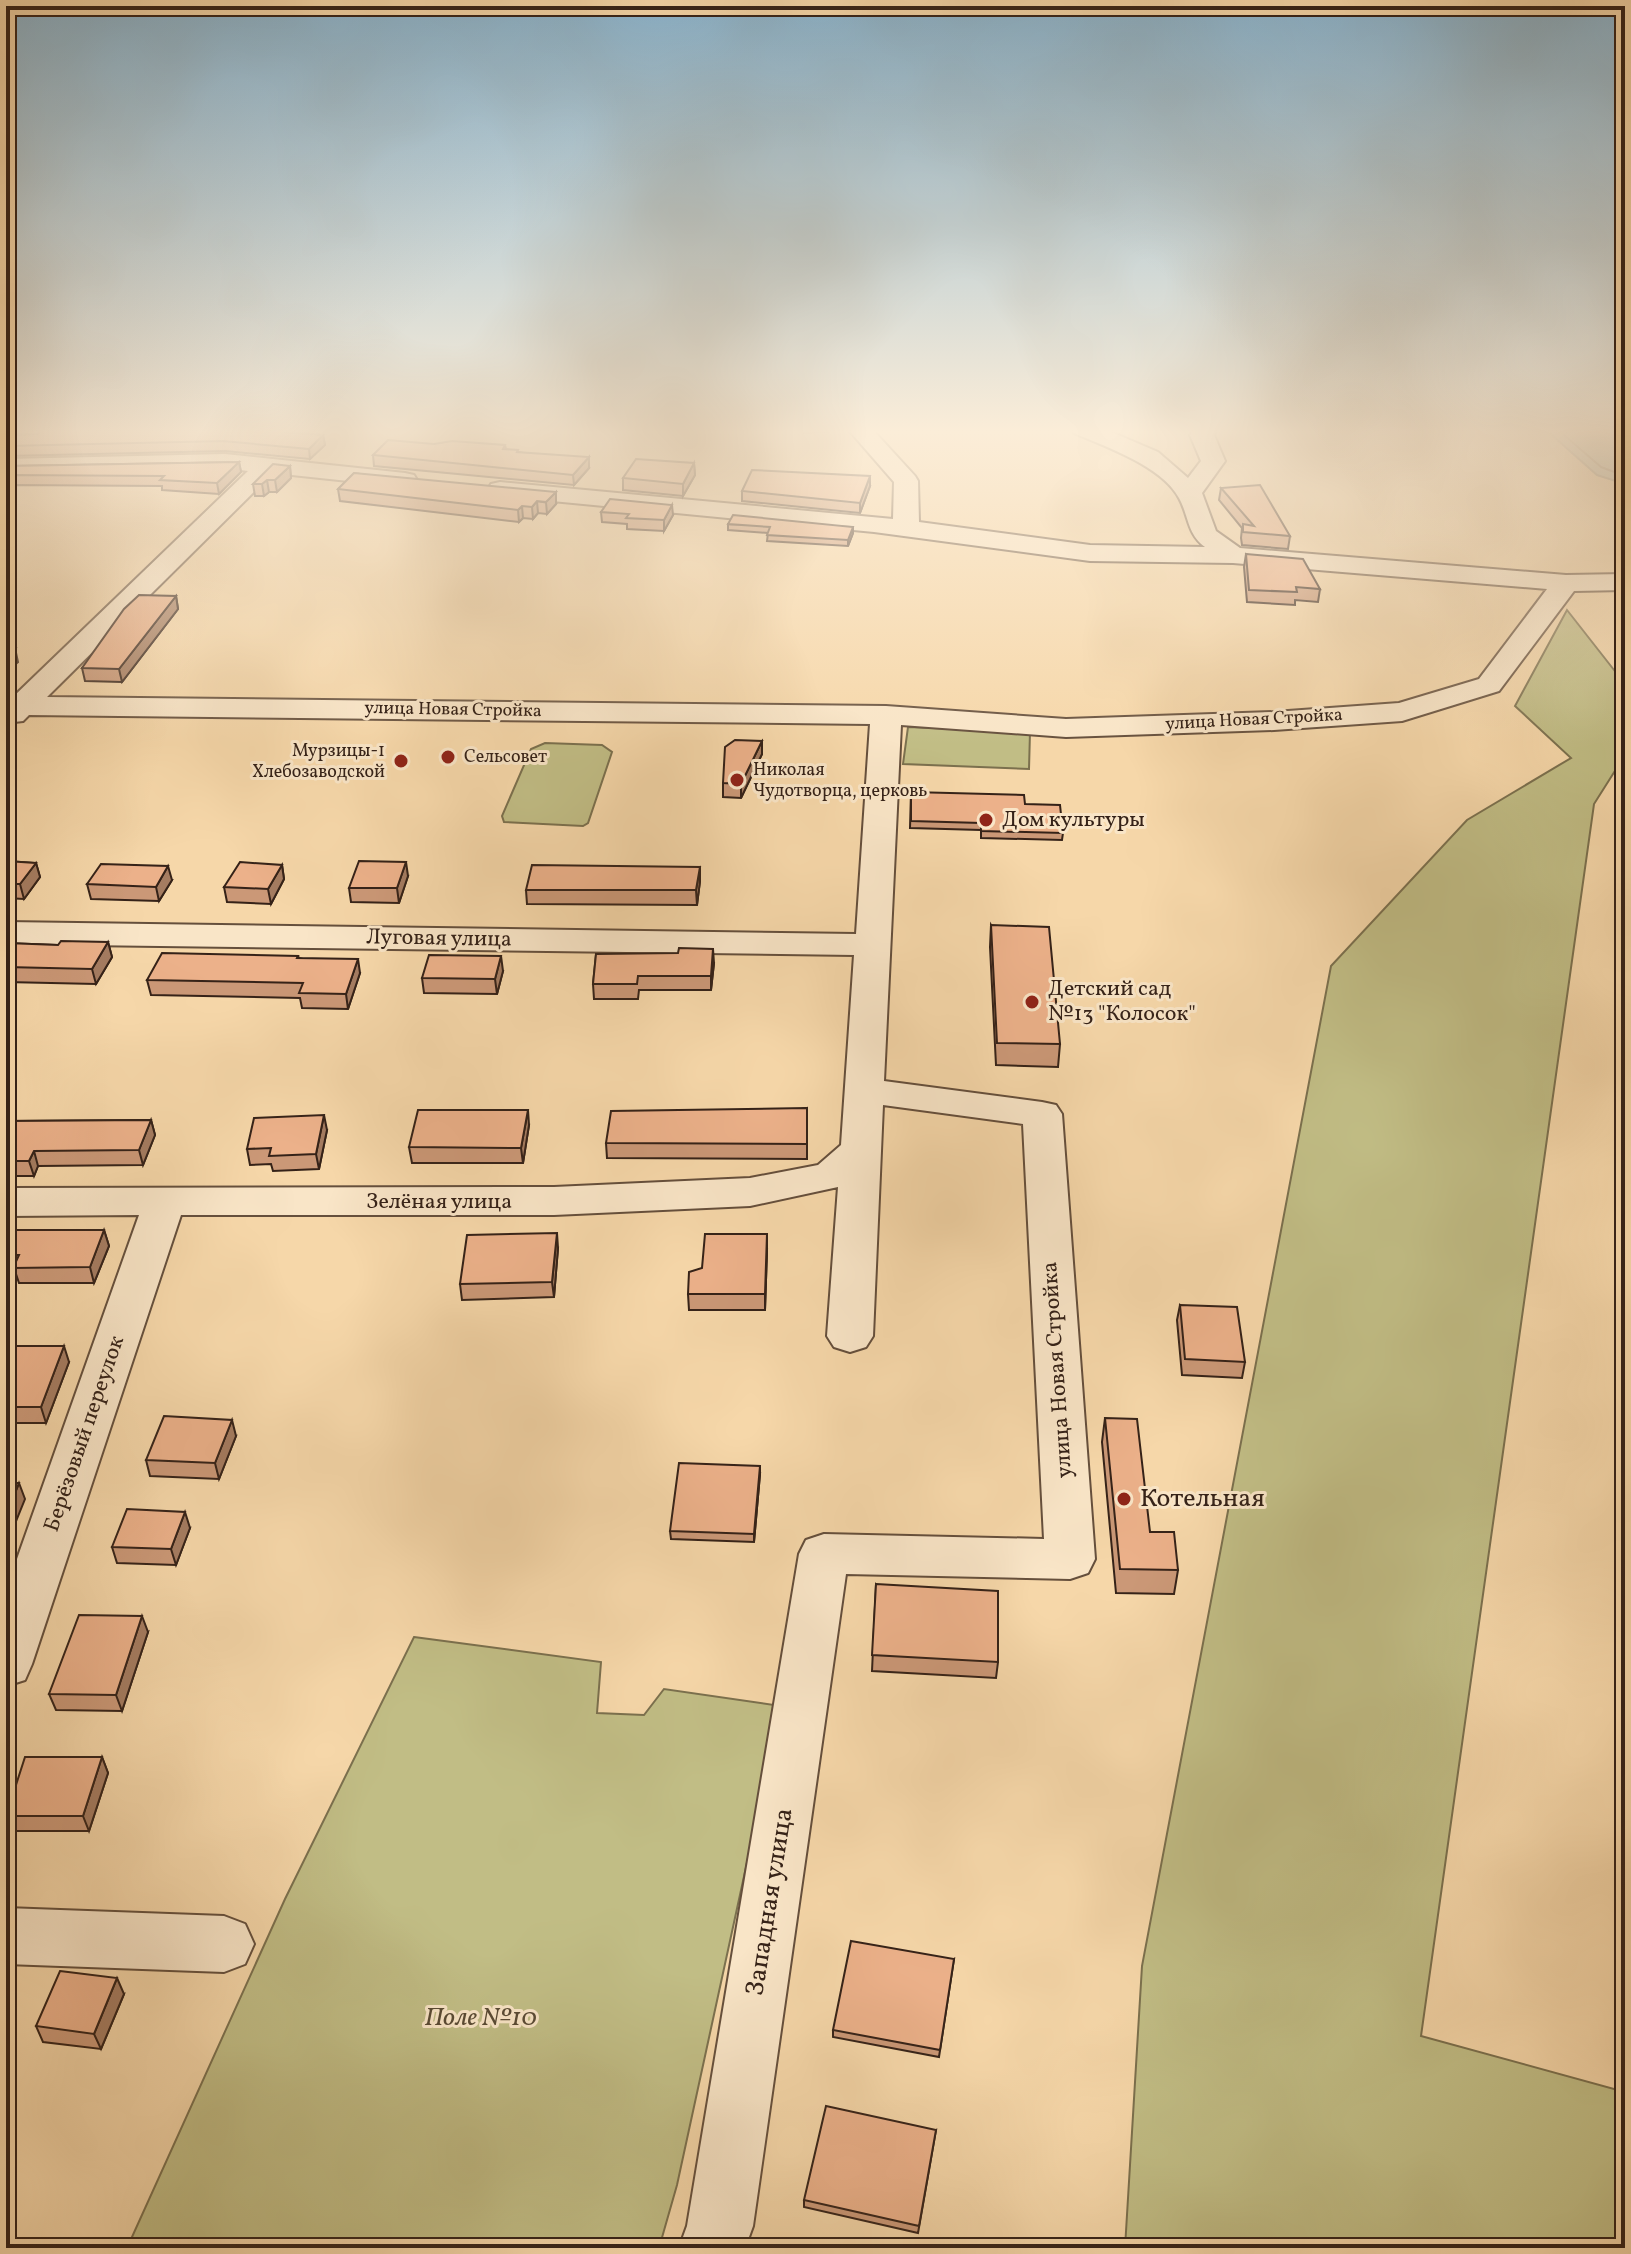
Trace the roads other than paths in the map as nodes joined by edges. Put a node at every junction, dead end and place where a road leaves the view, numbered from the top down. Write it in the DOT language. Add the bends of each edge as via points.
graph roads {
  1 [pos="197,533"];
  2 [pos="944,533"];
  3 [pos="1204,533"];
  4 [pos="1233,555"];
  5 [pos="1625,582"];
  6 [pos="1566,583"];
  7 [pos="11,711"];
  8 [pos="886,715"];
  9 [pos="6,933"];
  10 [pos="873,945"];
  11 [pos="864,1090"];
  12 [pos="860,1150"];
  13 [pos="6,1202"];
  14 [pos="164,1204"];
  15 [pos="850,1336"];
  16 [pos="824,1554"];
  17 [pos="6,1664"];
  18 [pos="6,1936"];
  19 [pos="224,1944"];
  20 [pos="712,2248"];
  1 -- 7 [label="street"];
  2 -- 4 [label="street" via="1090,553"];
  3 -- 4 [label="street"];
  4 -- 6 [label="street"];
  5 -- 6 [label="street"];
  6 -- 8 [label="street, улица Новая Стройка" via="1489,685 1402,712 1066,728"];
  7 -- 8 [label="street, улица Новая Стройка"];
  8 -- 10 [label="street"];
  9 -- 10 [label="street, Луговая улица"];
  10 -- 11 [label="street"];
  11 -- 12 [label="street"];
  11 -- 16 [label="street, улица Новая Стройка" via="1042,1114 1070,1559"];
  12 -- 14 [label="street, Зелёная улица" via="831,1176 750,1192 554,1201"];
  12 -- 15 [label="street"];
  13 -- 14 [label="street, Зелёная улица"];
  14 -- 17 [label="street, Берёзовый переулок"];
  16 -- 20 [label="street, Западная улица" via="720,2226"];
  18 -- 19 [label="street"];
}
